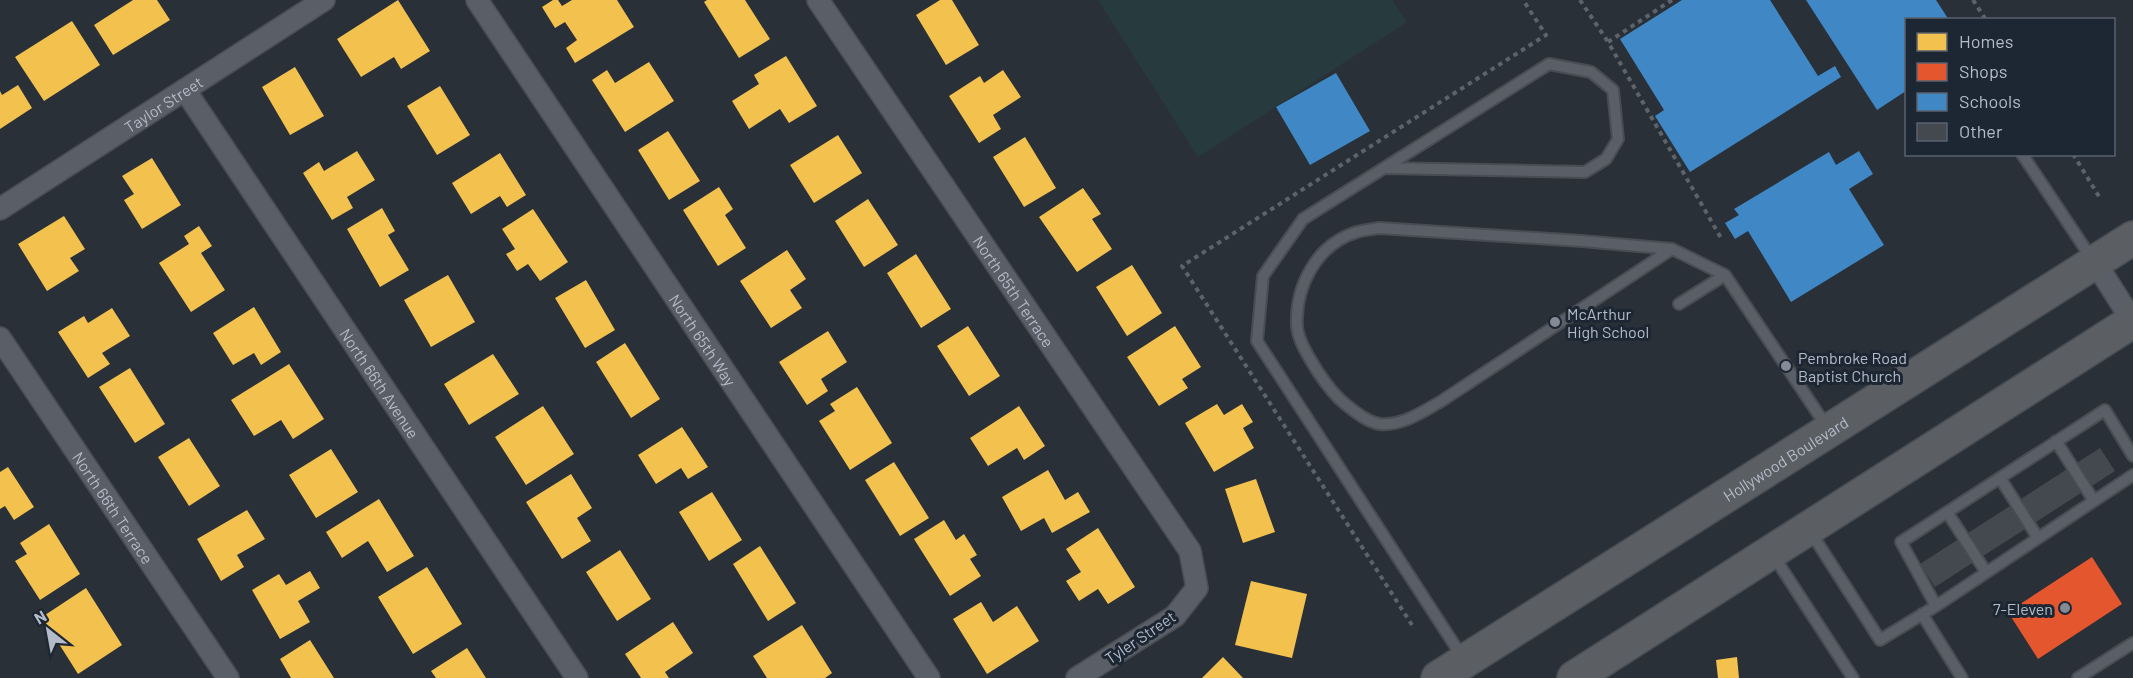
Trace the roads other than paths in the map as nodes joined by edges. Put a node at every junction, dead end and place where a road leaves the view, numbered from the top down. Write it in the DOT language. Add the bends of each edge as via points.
graph roads {
  1 [pos="324,0"];
  2 [pos="477,0"];
  3 [pos="818,0"];
  4 [pos="185,90"];
  5 [pos="2023,156"];
  6 [pos="1384,168"];
  7 [pos="0,209"];
  8 [pos="2133,238"];
  9 [pos="1672,249"];
  10 [pos="2095,262"];
  11 [pos="1725,275"];
  12 [pos="1679,304"];
  13 [pos="2133,321"];
  14 [pos="0,338"];
  15 [pos="1829,431"];
  16 [pos="2056,441"];
  17 [pos="2133,456"];
  18 [pos="2133,475"];
  19 [pos="2000,478"];
  20 [pos="2094,501"];
  21 [pos="1947,512"];
  22 [pos="1808,529"];
  23 [pos="2038,538"];
  24 [pos="1772,552"];
  25 [pos="1986,572"];
  26 [pos="1197,588"];
  27 [pos="1935,606"];
  28 [pos="1922,614"];
  29 [pos="2133,643"];
  30 [pos="1457,672"];
  31 [pos="228,678"];
  32 [pos="577,678"];
  33 [pos="929,678"];
  34 [pos="1077,678"];
  35 [pos="1574,678"];
  36 [pos="1853,678"];
  37 [pos="1962,678"];
  38 [pos="2079,678"];
  1 -- 4 [label="street, Taylor Street"];
  2 -- 33 [label="street, North 65th Way"];
  3 -- 26 [label="street, North 65th Terrace" via="1190,551"];
  4 -- 7 [label="street, Taylor Street"];
  4 -- 32 [label="street, North 66th Avenue"];
  5 -- 10 [label="lane"];
  6 -- 6 [label="lane" via="1585,172 1606,159 1618,139 1613,90 1592,72 1549,64"];
  6 -- 30 [label="lane" via="1303,219 1263,276 1257,341"];
  8 -- 10 [label="highway, Hollywood Boulevard"];
  9 -- 9 [label="lane" via="1379,228 1356,232 1334,243 1304,278 1297,328 1309,359 1334,395 1356,413 1380,424 1407,420"];
  9 -- 11 [label="lane"];
  10 -- 13 [label="street"];
  10 -- 15 [label="highway, Hollywood Boulevard"];
  11 -- 12 [label="lane"];
  11 -- 15 [label="lane"];
  13 -- 22 [label="highway"];
  14 -- 31 [label="street, North 66th Terrace"];
  15 -- 30 [label="highway, Hollywood Boulevard"];
  16 -- 17 [label="lane" via="2104,410"];
  16 -- 19 [label="lane"];
  16 -- 20 [label="lane"];
  18 -- 20 [label="lane"];
  19 -- 21 [label="lane"];
  19 -- 23 [label="lane"];
  20 -- 23 [label="lane"];
  21 -- 25 [label="lane"];
  21 -- 27 [label="lane" via="1901,543"];
  22 -- 24 [label="highway"];
  22 -- 28 [label="lane" via="1880,640"];
  23 -- 25 [label="lane"];
  24 -- 35 [label="highway"];
  24 -- 36 [label="lane"];
  25 -- 27 [label="lane"];
  26 -- 34 [label="street, Tyler Street" via="1175,616"];
  27 -- 28 [label="lane"];
  28 -- 37 [label="lane"];
  29 -- 38 [label="lane"];
}
